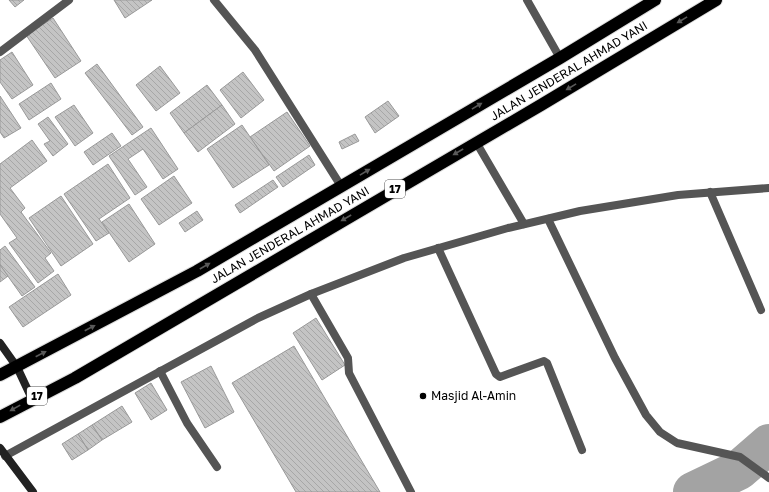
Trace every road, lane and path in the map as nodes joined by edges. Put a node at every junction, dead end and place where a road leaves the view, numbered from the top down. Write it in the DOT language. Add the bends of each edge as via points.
graph roads {
  1 [pos="69,0"];
  2 [pos="214,0"];
  3 [pos="527,0"];
  4 [pos="656,0"];
  5 [pos="716,0"];
  6 [pos="0,52"];
  7 [pos="560,58"];
  8 [pos="476,142"];
  9 [pos="342,186"];
  10 [pos="769,188"];
  11 [pos="710,192"];
  12 [pos="548,219"];
  13 [pos="524,224"];
  14 [pos="438,248"];
  15 [pos="311,294"];
  16 [pos="761,310"];
  17 [pos="0,343"];
  18 [pos="17,367"];
  19 [pos="160,371"];
  20 [pos="0,375"];
  21 [pos="32,399"];
  22 [pos="0,416"];
  23 [pos="0,448"];
  24 [pos="582,450"];
  25 [pos="6,456"];
  26 [pos="217,467"];
  27 [pos="766,475"];
  28 [pos="33,492"];
  29 [pos="412,492"];
  1 -- 6 [label="street"];
  2 -- 9 [label="street" via="255,50"];
  3 -- 7 [label="street"];
  4 -- 7 [label="highway, JALAN JENDERAL AHMAD YANI / 17"];
  5 -- 8 [label="highway, JALAN JENDERAL AHMAD YANI / 17, one-way"];
  9 -- 7 [label="highway, JALAN JENDERAL AHMAD YANI / 17, one-way"];
  8 -- 13 [label="street"];
  8 -- 21 [label="highway, JALAN JENDERAL AHMAD YANI / 17, one-way" via="75,378"];
  18 -- 9 [label="highway, JALAN JENDERAL AHMAD YANI / 17, one-way" via="197,271"];
  10 -- 11 [label="street"];
  11 -- 12 [label="street" via="580,211"];
  11 -- 16 [label="street"];
  12 -- 13 [label="street"];
  12 -- 27 [label="street" via="615,358 646,415 660,432 678,443 740,457"];
  13 -- 14 [label="street"];
  14 -- 15 [label="street" via="404,258"];
  14 -- 24 [label="street" via="496,374 500,377 544,361 547,363"];
  15 -- 19 [label="street" via="258,318"];
  15 -- 29 [label="street" via="348,358 349,373"];
  17 -- 18 [label="street"];
  18 -- 20 [label="highway, JALAN JENDERAL AHMAD YANI / 17"];
  18 -- 21 [label="street"];
  19 -- 25 [label="street"];
  19 -- 26 [label="street" via="187,423"];
  21 -- 22 [label="highway, JALAN JENDERAL AHMAD YANI / 17, one-way"];
  23 -- 25 [label="street"];
  25 -- 28 [label="street"];
}
